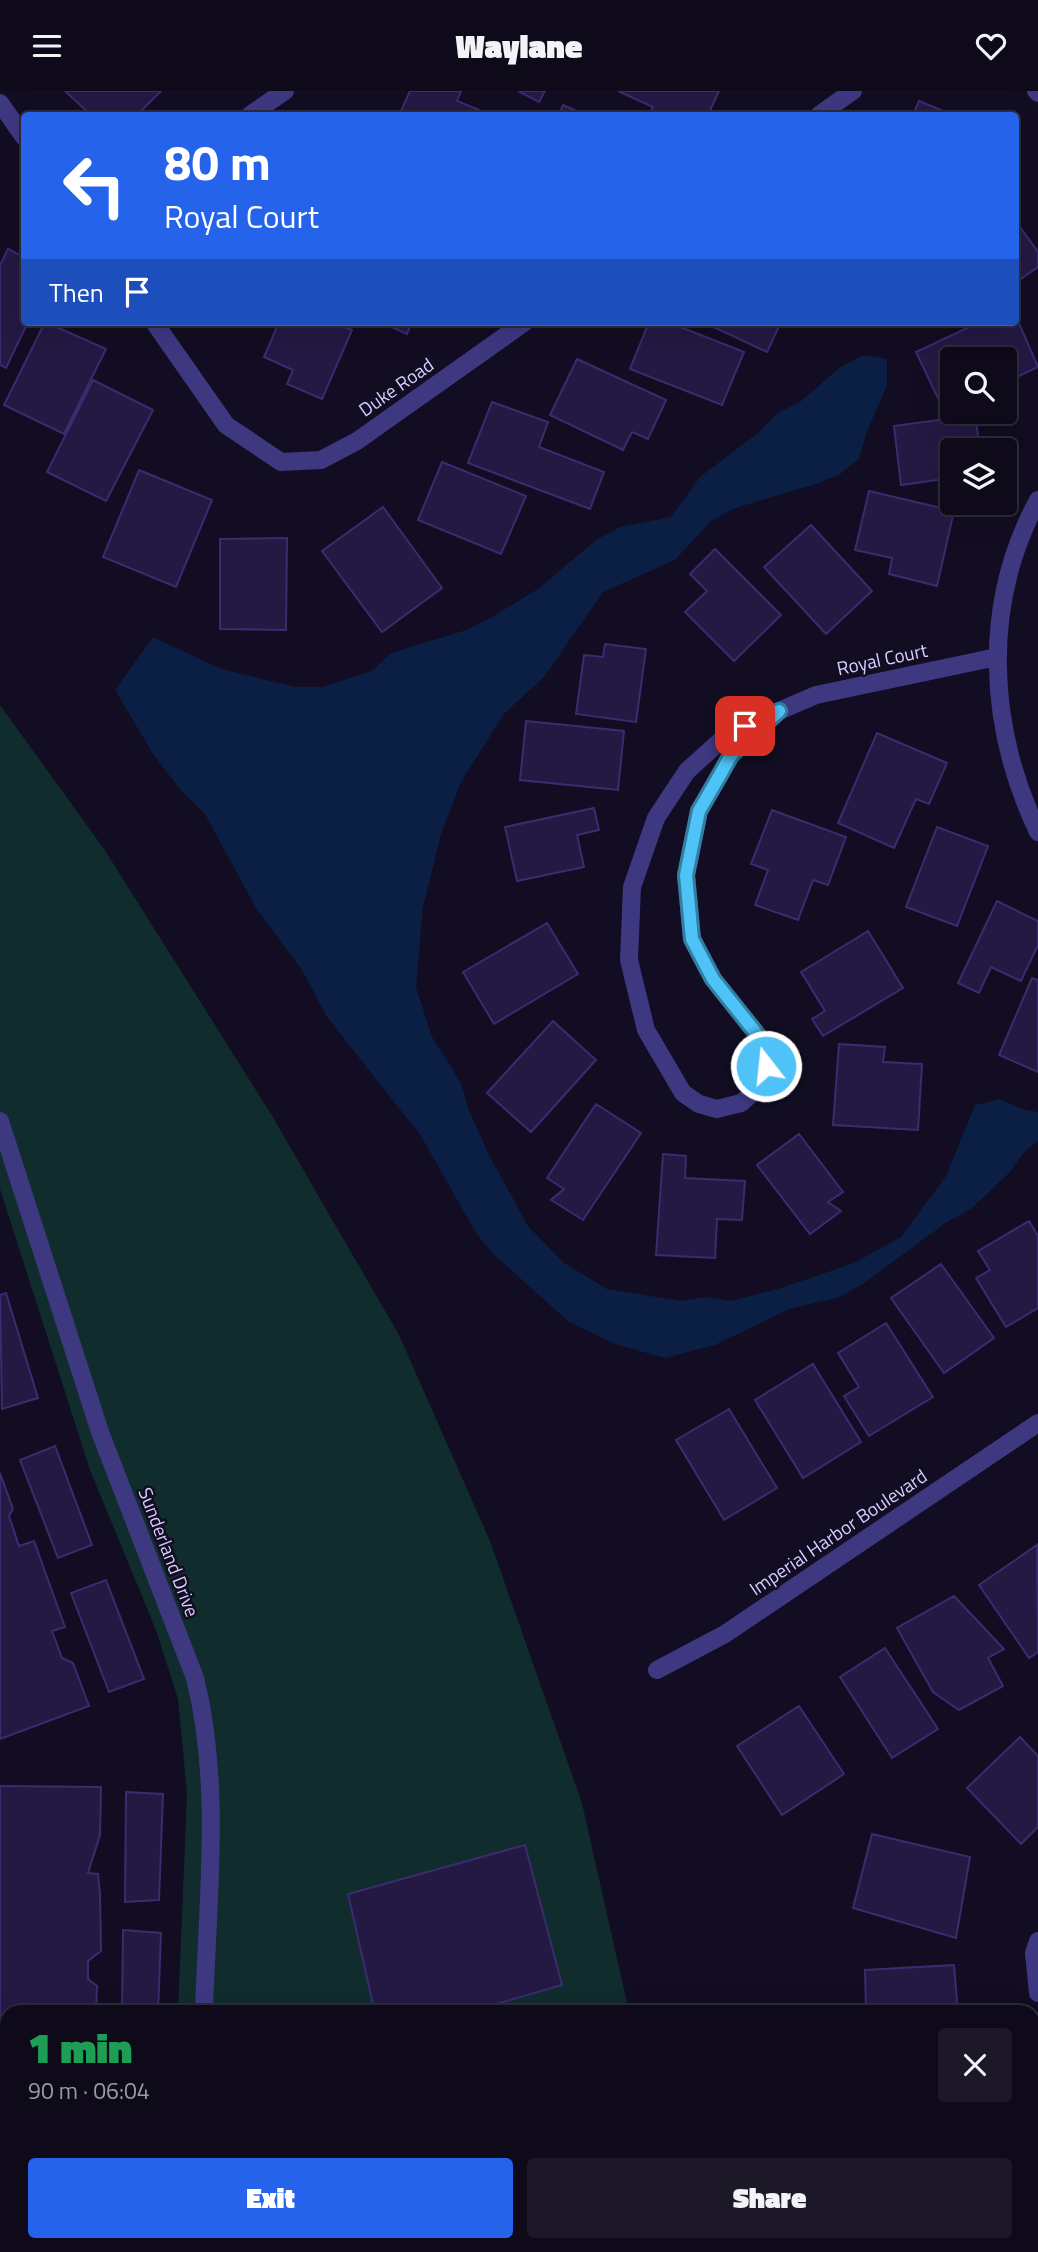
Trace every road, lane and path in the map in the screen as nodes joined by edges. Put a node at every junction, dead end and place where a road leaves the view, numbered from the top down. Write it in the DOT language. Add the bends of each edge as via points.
graph roads {
  1 [pos="285,91"];
  2 [pos="853,91"];
  3 [pos="0,103"];
  4 [pos="254,112"];
  5 [pos="823,112"];
  6 [pos="21,133"];
  7 [pos="157,326"];
  8 [pos="519,326"];
  9 [pos="1038,500"];
  10 [pos="997,657"];
  11 [pos="779,711"];
  12 [pos="1038,832"];
  13 [pos="0,1121"];
  14 [pos="1038,1423"];
  15 [pos="657,1669"];
  16 [pos="1038,1941"];
  17 [pos="1038,1993"];
  18 [pos="205,2005"];
  1 -- 4 [label="street"];
  2 -- 5 [label="street"];
  3 -- 6 [label="street"];
  7 -- 8 [label="street, Duke Road" via="226,425 281,462 321,460"];
  9 -- 10 [label="street" via="1006,584"];
  10 -- 11 [label="street, Royal Court" via="816,695"];
  10 -- 12 [label="street" via="1006,750"];
  11 -- 11 [label="street, Royal Court" via="728,734 687,771 656,818 632,887 629,960 646,1030 683,1093 717,1109 741,1103 758,1088 766,1066 760,1038 713,979 692,939 686,875 699,811 731,755"];
  13 -- 18 [label="street, Sunderland Drive" via="100,1432 195,1678 205,1716 210,1792"];
  14 -- 15 [label="street, Imperial Harbor Boulevard" via="725,1634"];
  16 -- 17 [label="street" via="1034,1953"];
}
